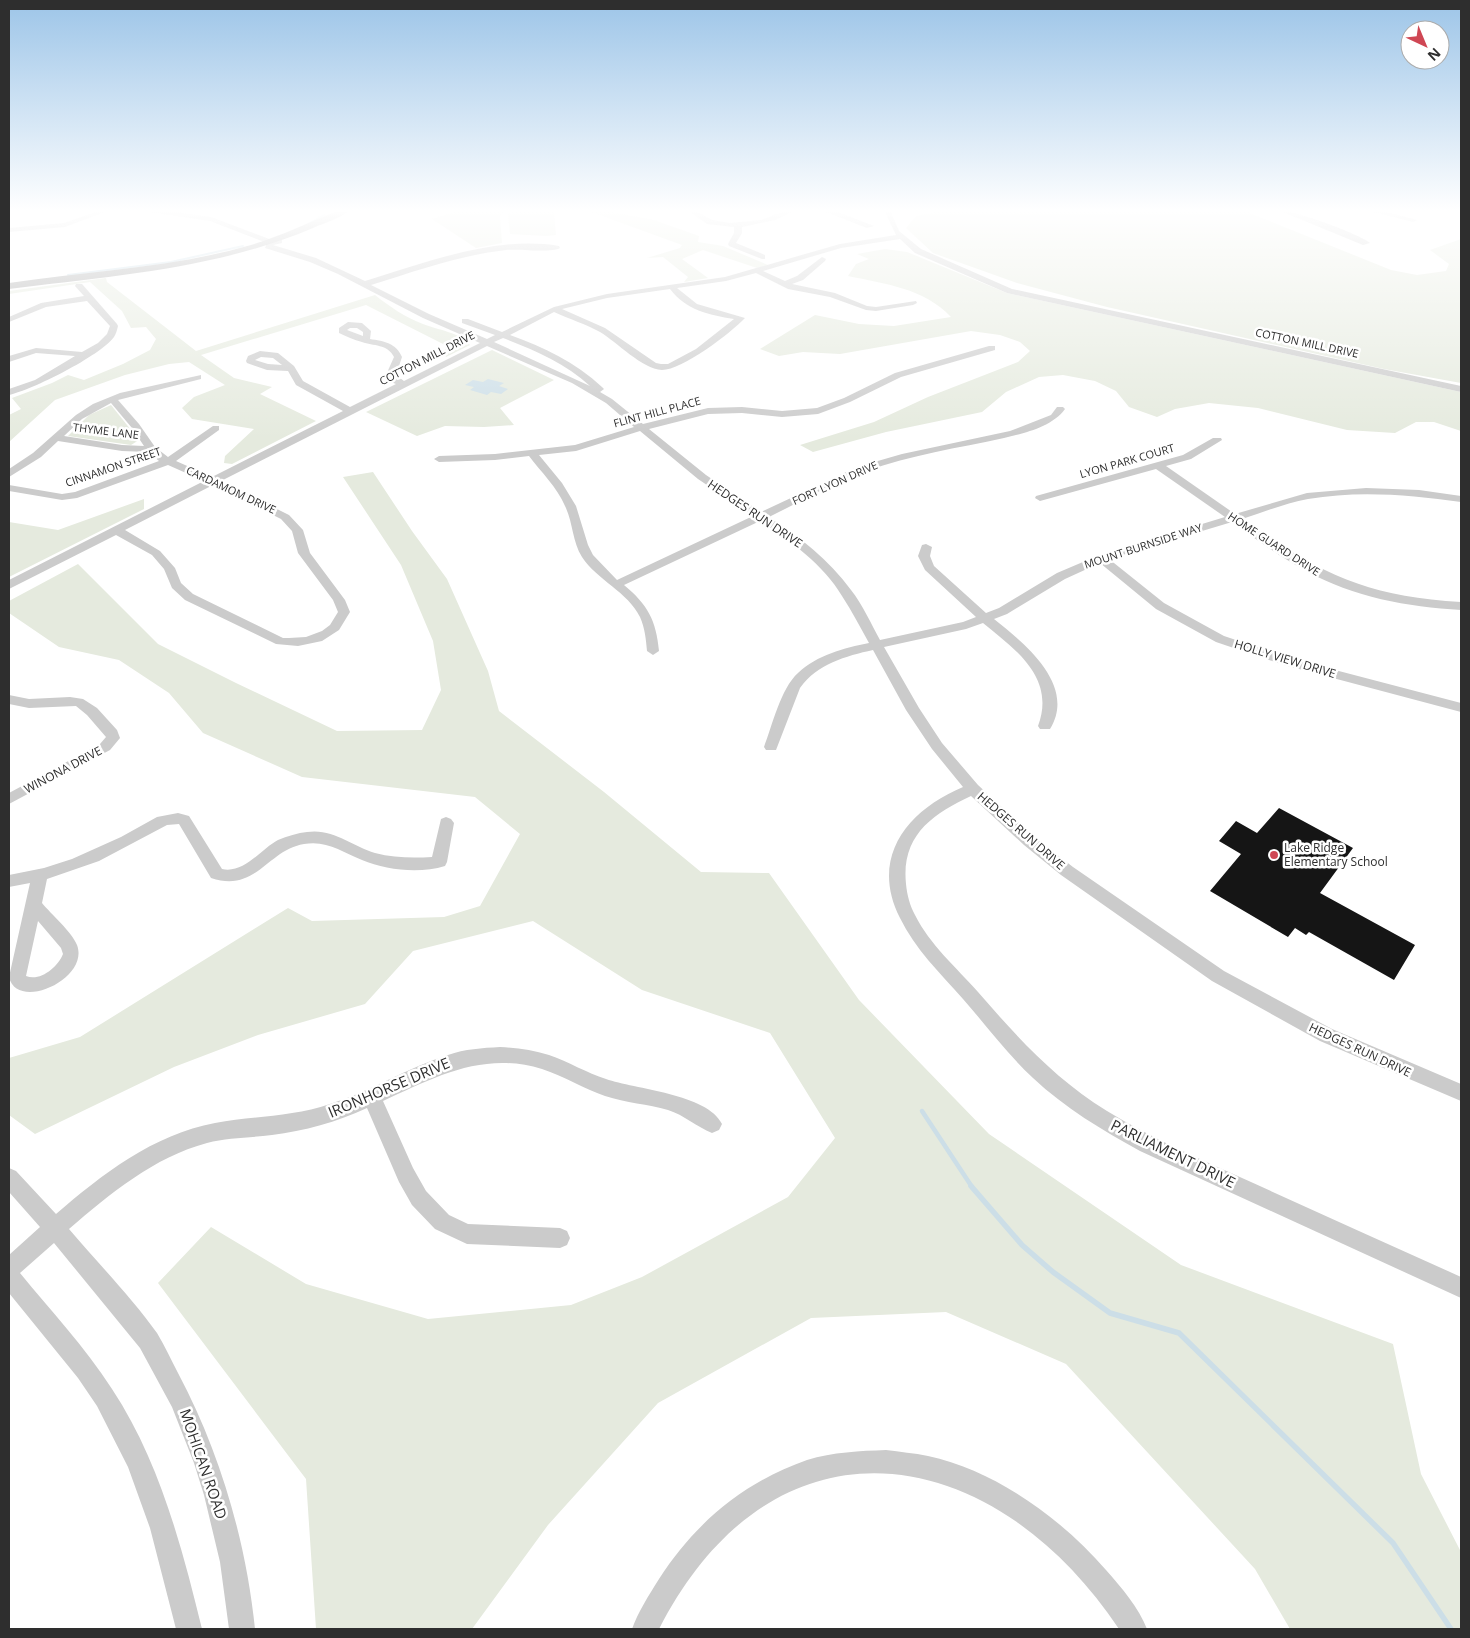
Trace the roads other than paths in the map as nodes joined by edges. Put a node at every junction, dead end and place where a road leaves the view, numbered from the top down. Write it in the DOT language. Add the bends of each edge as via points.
graph roads {
  1 [pos="78,286"];
  2 [pos="370,286"];
  3 [pos="676,286"];
  4 [pos="791,286"];
  5 [pos="997,286"];
  6 [pos="672,287"];
  7 [pos="89,298"];
  8 [pos="914,303"];
  9 [pos="554,309"];
  10 [pos="9,320"];
  11 [pos="442,322"];
  12 [pos="500,335"];
  13 [pos="362,340"];
  14 [pos="487,342"];
  15 [pos="992,348"];
  16 [pos="83,355"];
  17 [pos="11,356"];
  18 [pos="291,368"];
  19 [pos="198,376"];
  20 [pos="404,384"];
  21 [pos="1461,389"];
  22 [pos="9,392"];
  23 [pos="112,399"];
  24 [pos="609,401"];
  25 [pos="1060,409"];
  26 [pos="350,411"];
  27 [pos="641,427"];
  28 [pos="216,428"];
  29 [pos="58,438"];
  30 [pos="1218,440"];
  31 [pos="151,449"];
  32 [pos="532,454"];
  33 [pos="440,459"];
  34 [pos="169,461"];
  35 [pos="1157,466"];
  36 [pos="9,474"];
  37 [pos="212,481"];
  38 [pos="9,488"];
  39 [pos="1040,498"];
  40 [pos="1461,499"];
  41 [pos="760,517"];
  42 [pos="1232,517"];
  43 [pos="116,530"];
  44 [pos="926,547"];
  45 [pos="1101,558"];
  46 [pos="617,584"];
  47 [pos="9,585"];
  48 [pos="1461,606"];
  49 [pos="986,618"];
  50 [pos="876,646"];
  51 [pos="653,651"];
  52 [pos="9,700"];
  53 [pos="1461,707"];
  54 [pos="1045,726"];
  55 [pos="771,747"];
  56 [pos="973,789"];
  57 [pos="9,799"];
  58 [pos="446,823"];
  59 [pos="40,875"];
  60 [pos="9,882"];
  61 [pos="33,907"];
  62 [pos="1461,1093"];
  63 [pos="371,1096"];
  64 [pos="712,1124"];
  65 [pos="9,1178"];
  66 [pos="55,1228"];
  67 [pos="560,1238"];
  68 [pos="9,1269"];
  69 [pos="9,1277"];
  70 [pos="1461,1288"];
  71 [pos="188,1629"];
  72 [pos="242,1629"];
  73 [pos="645,1629"];
  74 [pos="1134,1629"];
  1 -- 7 [label="street"];
  2 -- 11 [label="street, HEDGES RUN DRIVE"];
  3 -- 6 [label="street, COTTON MILL DRIVE"];
  4 -- 8 [label="street" via="832,295 866,308"];
  5 -- 21 [label="street, COTTON MILL DRIVE"];
  6 -- 9 [label="street, COTTON MILL DRIVE" via="601,297"];
  6 -- 9 [label="street" via="683,300 696,307 740,318 699,352 666,367 653,365 602,330"];
  7 -- 10 [label="street" via="44,305"];
  7 -- 16 [label="street" via="114,330 107,341"];
  9 -- 12 [label="street, COTTON MILL DRIVE"];
  11 -- 12 [label="street, HEDGES RUN DRIVE" via="454,317"];
  11 -- 14 [label="street, HEDGES RUN DRIVE"];
  12 -- 14 [label="street, COTTON MILL DRIVE"];
  12 -- 24 [label="street, HEDGES RUN DRIVE" via="574,366"];
  13 -- 20 [label="street" via="394,350 398,357 391,375"];
  14 -- 20 [label="street, COTTON MILL DRIVE"];
  14 -- 24 [label="street, HEDGES RUN DRIVE" via="574,380"];
  15 -- 27 [label="street, FLINT HILL PLACE" via="898,375 818,411 782,414 718,410"];
  16 -- 17 [label="street" via="42,350"];
  16 -- 22 [label="street" via="38,382"];
  18 -- 26 [label="street" via="299,383"];
  19 -- 23 [label="street"];
  20 -- 26 [label="street, COTTON MILL DRIVE"];
  23 -- 29 [label="street" via="86,412"];
  23 -- 31 [label="street, CARDAMOM DRIVE"];
  24 -- 27 [label="street, HEDGES RUN DRIVE"];
  25 -- 41 [label="street, FORT LYON DRIVE" via="1054,417 1013,433 861,469"];
  26 -- 37 [label="street, COTTON MILL DRIVE"];
  27 -- 32 [label="street, FLINT HILL PLACE" via="576,448"];
  27 -- 41 [label="street, HEDGES RUN DRIVE" via="702,477"];
  28 -- 34 [label="street, CINNAMON STREET"];
  29 -- 31 [label="street, THYME LANE"];
  29 -- 36 [label="street"];
  30 -- 35 [label="street, LYON PARK COURT" via="1197,452"];
  31 -- 34 [label="street, CARDAMOM DRIVE"];
  32 -- 33 [label="street, FLINT HILL PLACE"];
  32 -- 46 [label="street" via="571,507 588,557"];
  34 -- 37 [label="street, CARDAMOM DRIVE"];
  34 -- 38 [label="street, CINNAMON STREET" via="69,496"];
  35 -- 39 [label="street, LYON PARK COURT"];
  35 -- 42 [label="street, HOME GUARD DRIVE"];
  37 -- 43 [label="street, COTTON MILL DRIVE"];
  37 -- 43 [label="street, CARDAMOM DRIVE" via="276,511 293,524 304,553 339,600 344,612 333,629 302,642 280,641 189,597 176,585 156,554"];
  40 -- 42 [label="street, MOUNT BURNSIDE WAY" via="1392,492 1342,492 1288,500"];
  41 -- 46 [label="street, FORT LYON DRIVE"];
  41 -- 50 [label="street, HEDGES RUN DRIVE" via="802,545 834,577"];
  42 -- 45 [label="street, MOUNT BURNSIDE WAY"];
  42 -- 48 [label="street, HOME GUARD DRIVE" via="1305,566 1336,581 1393,598"];
  43 -- 47 [label="street, COTTON MILL DRIVE"];
  44 -- 49 [label="street" via="924,556 930,568"];
  45 -- 49 [label="street, MOUNT BURNSIDE WAY" via="1061,576"];
  45 -- 53 [label="street, HOLLY VIEW DRIVE" via="1160,606 1228,642 1289,662"];
  46 -- 51 [label="street" via="646,615 651,627"];
  49 -- 50 [label="street, MOUNT BURNSIDE WAY" via="952,630"];
  49 -- 54 [label="street" via="1021,650 1046,682 1051,701"];
  50 -- 55 [label="street, MOUNT BURNSIDE WAY" via="820,662 802,676 794,687"];
  50 -- 56 [label="street, HEDGES RUN DRIVE" via="912,710"];
  52 -- 57 [label="street, WINONA DRIVE" via="32,705 78,702 85,705 113,738 105,747"];
  56 -- 62 [label="street, HEDGES RUN DRIVE" via="1028,841 1067,871 1218,976 1326,1035"];
  56 -- 70 [label="street, PARLIAMENT DRIVE" via="942,804 913,828 899,858 900,897 912,927 1027,1060 1078,1103 1147,1144"];
  58 -- 59 [label="street" via="439,862 415,865 387,862 369,857 339,841 314,837 282,845 230,877 217,874 184,820 170,818 98,855"];
  59 -- 60 [label="street"];
  59 -- 61 [label="street"];
  63 -- 64 [label="street, IRONHORSE DRIVE" via="458,1059 514,1056 558,1066 606,1088 671,1102"];
  63 -- 66 [label="street, IRONHORSE DRIVE" via="329,1114 293,1123 233,1128 178,1144 127,1170"];
  63 -- 67 [label="street" via="406,1175 419,1198 442,1222 467,1234"];
  65 -- 66 [label="street, MOHICAN ROAD"];
  66 -- 68 [label="street, IRONHORSE DRIVE"];
  66 -- 72 [label="street, MOHICAN ROAD" via="146,1337 175,1388 214,1487 227,1535"];
  69 -- 71 [label="street" via="87,1371 116,1418 141,1471 163,1531"];
  73 -- 74 [label="street" via="671,1582 699,1544 745,1503 776,1484 809,1471 842,1464 877,1462 942,1472 978,1486 1021,1510 1068,1545 1096,1574"];
}
